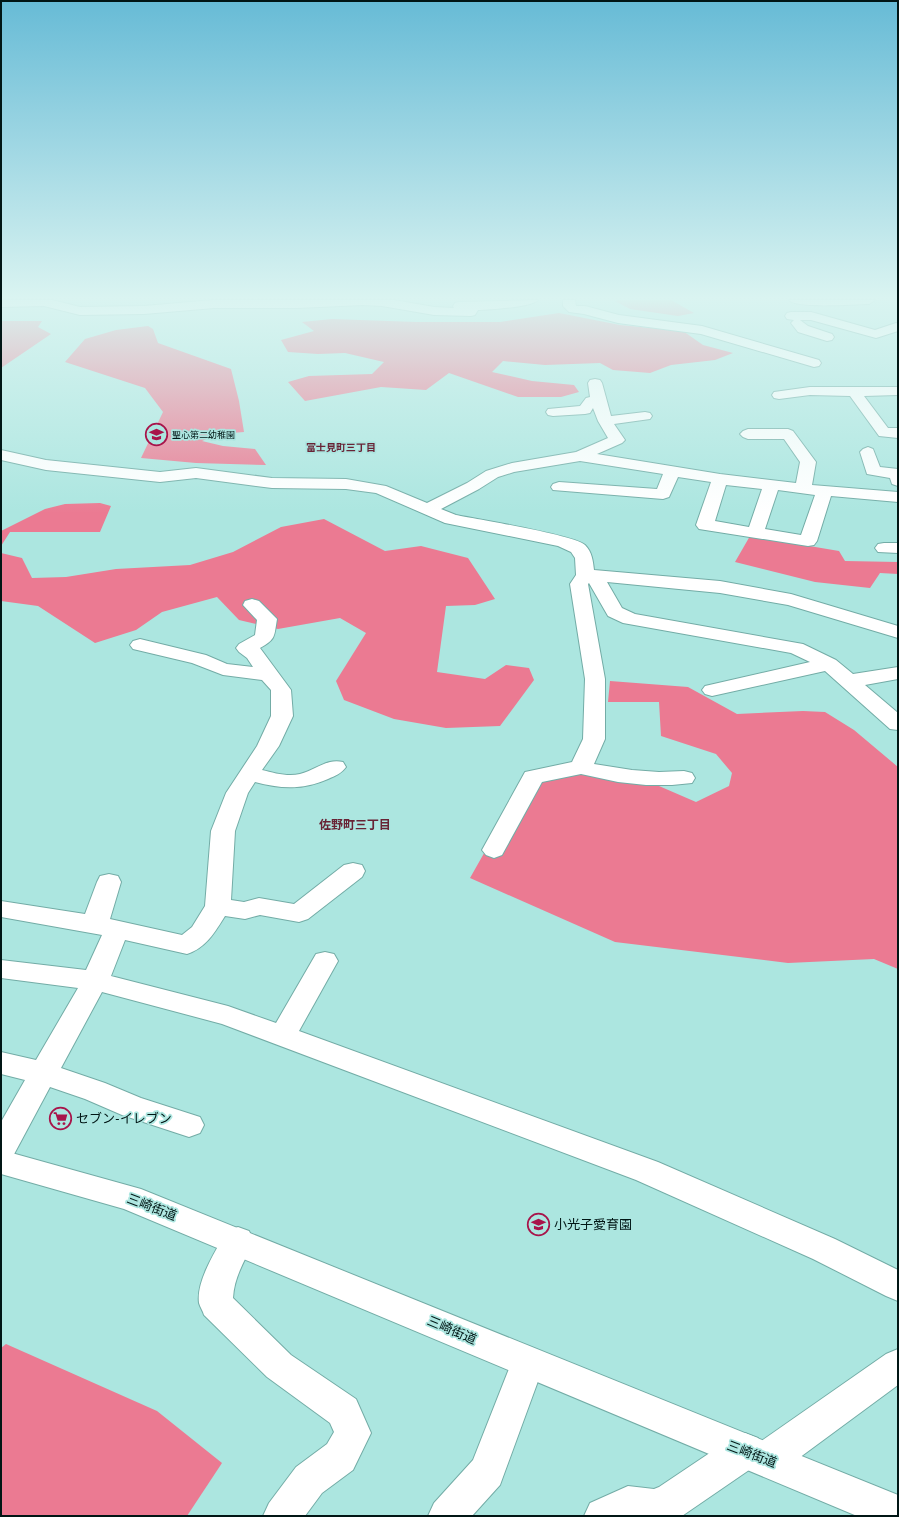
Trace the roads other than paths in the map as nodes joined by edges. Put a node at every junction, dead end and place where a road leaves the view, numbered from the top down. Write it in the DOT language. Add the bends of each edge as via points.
graph roads {
  1 [pos="595,383"];
  2 [pos="898,391"];
  3 [pos="854,392"];
  4 [pos="779,395"];
  5 [pos="598,400"];
  6 [pos="553,412"];
  7 [pos="646,416"];
  8 [pos="605,421"];
  9 [pos="898,433"];
  10 [pos="748,434"];
  11 [pos="868,452"];
  12 [pos="1,455"];
  13 [pos="580,456"];
  14 [pos="672,472"];
  15 [pos="160,476"];
  16 [pos="720,478"];
  17 [pos="898,481"];
  18 [pos="772,484"];
  19 [pos="559,487"];
  20 [pos="803,488"];
  21 [pos="172,489"];
  22 [pos="825,491"];
  23 [pos="898,497"];
  24 [pos="427,509"];
  25 [pos="755,533"];
  26 [pos="591,576"];
  27 [pos="252,605"];
  28 [pos="898,632"];
  29 [pos="140,645"];
  30 [pos="829,664"];
  31 [pos="898,673"];
  32 [pos="850,681"];
  33 [pos="274,683"];
  34 [pos="712,690"];
  35 [pos="897,722"];
  36 [pos="335,767"];
  37 [pos="581,767"];
  38 [pos="249,773"];
  39 [pos="684,778"];
  40 [pos="494,850"];
  41 [pos="353,871"];
  42 [pos="109,882"];
  43 [pos="218,906"];
  44 [pos="1,909"];
  45 [pos="107,927"];
  46 [pos="325,961"];
  47 [pos="1,969"];
  48 [pos="95,981"];
  49 [pos="283,1036"];
  50 [pos="1,1064"];
  51 [pos="43,1073"];
  52 [pos="188,1125"];
  53 [pos="1,1149"];
  54 [pos="1,1162"];
  55 [pos="238,1241"];
  56 [pos="898,1286"];
  57 [pos="528,1362"];
  58 [pos="898,1365"];
  59 [pos="756,1455"];
  60 [pos="854,1505"];
  61 [pos="647,1512"];
  62 [pos="898,1514"];
  63 [pos="282,1516"];
  64 [pos="446,1516"];
  65 [pos="603,1516"];
  1 -- 5 [label="street"];
  2 -- 3 [label="street"];
  3 -- 4 [label="street" via="810,391"];
  3 -- 9 [label="street" via="884,433"];
  5 -- 6 [label="street" via="591,401 585,410"];
  5 -- 8 [label="street"];
  7 -- 8 [label="street"];
  8 -- 13 [label="street" via="617,440"];
  10 -- 20 [label="street" via="788,434 808,462"];
  11 -- 17 [label="street" via="873,471 897,474"];
  12 -- 15 [label="street" via="46,465"];
  13 -- 14 [label="street"];
  13 -- 24 [label="street" via="492,474"];
  14 -- 16 [label="street"];
  14 -- 19 [label="street" via="663,494"];
  15 -- 21 [label="street"];
  15 -- 24 [label="street" via="196,473 272,483 346,484 380,489"];
  16 -- 18 [label="street"];
  16 -- 25 [label="street" via="705,525"];
  18 -- 20 [label="street"];
  18 -- 25 [label="street"];
  20 -- 22 [label="street"];
  22 -- 23 [label="street"];
  22 -- 25 [label="street" via="808,540"];
  24 -- 26 [label="street" via="451,519 563,542 578,548"];
  26 -- 28 [label="street" via="727,588 791,600"];
  26 -- 30 [label="street" via="615,612 630,619 796,648"];
  26 -- 37 [label="street" via="579,584 595,679 594,739"];
  27 -- 33 [label="street" via="267,619 264,638 246,648 255,654"];
  29 -- 33 [label="street" via="199,659 223,669"];
  30 -- 32 [label="street"];
  30 -- 34 [label="street"];
  31 -- 32 [label="street"];
  32 -- 35 [label="street"];
  33 -- 38 [label="street" via="282,716 268,746"];
  36 -- 38 [label="street" via="295,782"];
  37 -- 39 [label="street" via="597,772 668,780"];
  37 -- 40 [label="street" via="533,777"];
  38 -- 43 [label="street" via="237,794 223,831"];
  41 -- 43 [label="street" via="299,913 259,906 245,911"];
  42 -- 45 [label="street" via="98,912"];
  43 -- 45 [label="street" via="201,933 187,945"];
  44 -- 45 [label="street"];
  45 -- 48 [label="street"];
  46 -- 49 [label="street"];
  47 -- 48 [label="street"];
  48 -- 49 [label="street" via="228,1016"];
  48 -- 51 [label="street"];
  49 -- 56 [label="street" via="647,1171 824,1249"];
  50 -- 51 [label="street"];
  51 -- 52 [label="street"];
  51 -- 53 [label="street"];
  54 -- 55 [label="street, 三崎街道" via="130,1198"];
  55 -- 57 [label="street, 三崎街道"];
  55 -- 63 [label="street" via="224,1266 216,1294 216,1304 279,1366 343,1411 353,1434 340,1457 309,1480"];
  57 -- 59 [label="street, 三崎街道"];
  57 -- 64 [label="street" via="487,1472"];
  58 -- 59 [label="street"];
  59 -- 60 [label="street, 三崎街道"];
  59 -- 61 [label="street"];
  60 -- 62 [label="street, 三崎街道"];
  61 -- 65 [label="street" via="628,1504"];
}
